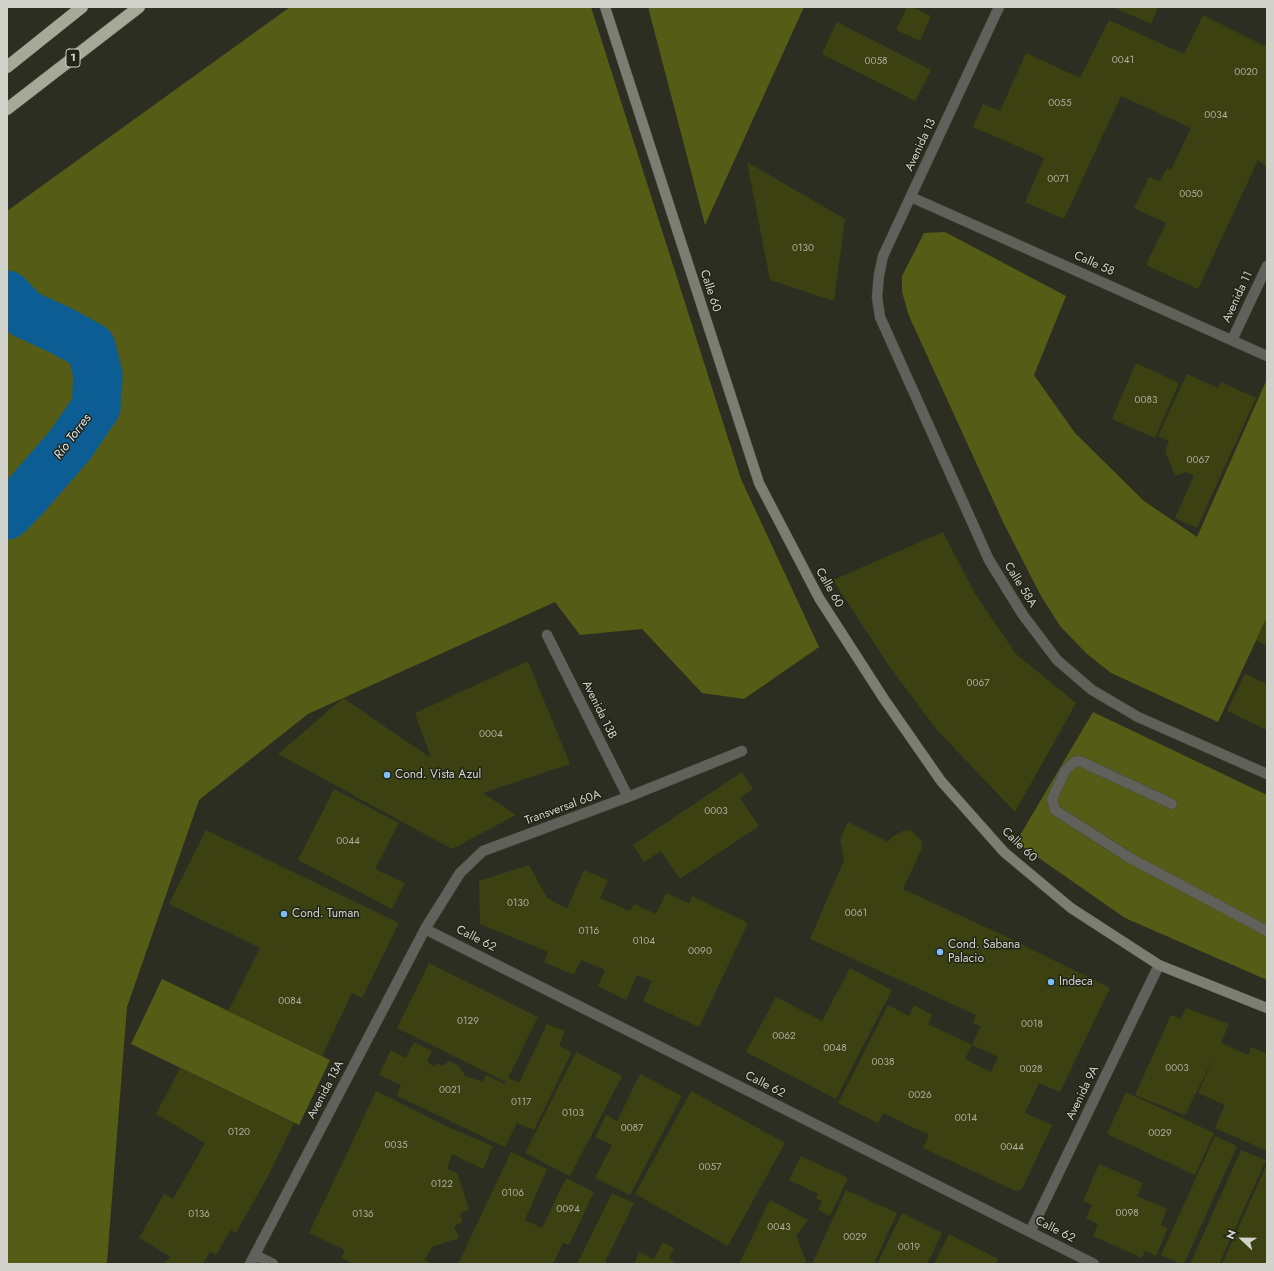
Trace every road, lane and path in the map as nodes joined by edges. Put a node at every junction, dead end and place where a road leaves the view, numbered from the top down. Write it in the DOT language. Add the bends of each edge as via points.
graph roads {
  1 [pos="82,7"];
  2 [pos="139,7"];
  3 [pos="605,7"];
  4 [pos="999,7"];
  5 [pos="7,67"];
  6 [pos="7,109"];
  7 [pos="911,197"];
  8 [pos="1267,266"];
  9 [pos="877,297"];
  10 [pos="1232,340"];
  11 [pos="1267,356"];
  12 [pos="547,635"];
  13 [pos="742,751"];
  14 [pos="1267,774"];
  15 [pos="628,797"];
  16 [pos="1172,804"];
  17 [pos="425,928"];
  18 [pos="1267,931"];
  19 [pos="1159,965"];
  20 [pos="1267,1008"];
  21 [pos="1030,1232"];
  22 [pos="252,1259"];
  23 [pos="273,1264"];
  24 [pos="1094,1264"];
  1 -- 5 [label="highway"];
  2 -- 6 [label="highway, 1"];
  3 -- 19 [label="street, Calle 60" via="759,483 818,598 941,781 1004,852 1071,908"];
  4 -- 7 [label="street, Avenida 13"];
  7 -- 9 [label="street, Avenida 13" via="883,256"];
  7 -- 10 [label="street, Calle 58"];
  8 -- 10 [label="street, Avenida 11"];
  9 -- 14 [label="street, Calle 58A" via="880,317 888,336 989,560 1023,615 1057,660 1092,690 1138,716"];
  10 -- 11 [label="street, Calle 58"];
  12 -- 15 [label="street, Avenida 13B"];
  13 -- 15 [label="street, Transversal 60A"];
  15 -- 17 [label="street, Transversal 60A" via="484,851 460,873"];
  16 -- 18 [label="street" via="1080,761 1074,762 1065,771 1052,799 1055,810 1130,858"];
  17 -- 21 [label="street, Calle 62"];
  17 -- 22 [label="street, Avenida 13A"];
  19 -- 20 [label="street, Calle 60"];
  19 -- 21 [label="street, Avenida 9A"];
  21 -- 24 [label="street, Calle 62"];
  22 -- 23 [label="street"];
}
